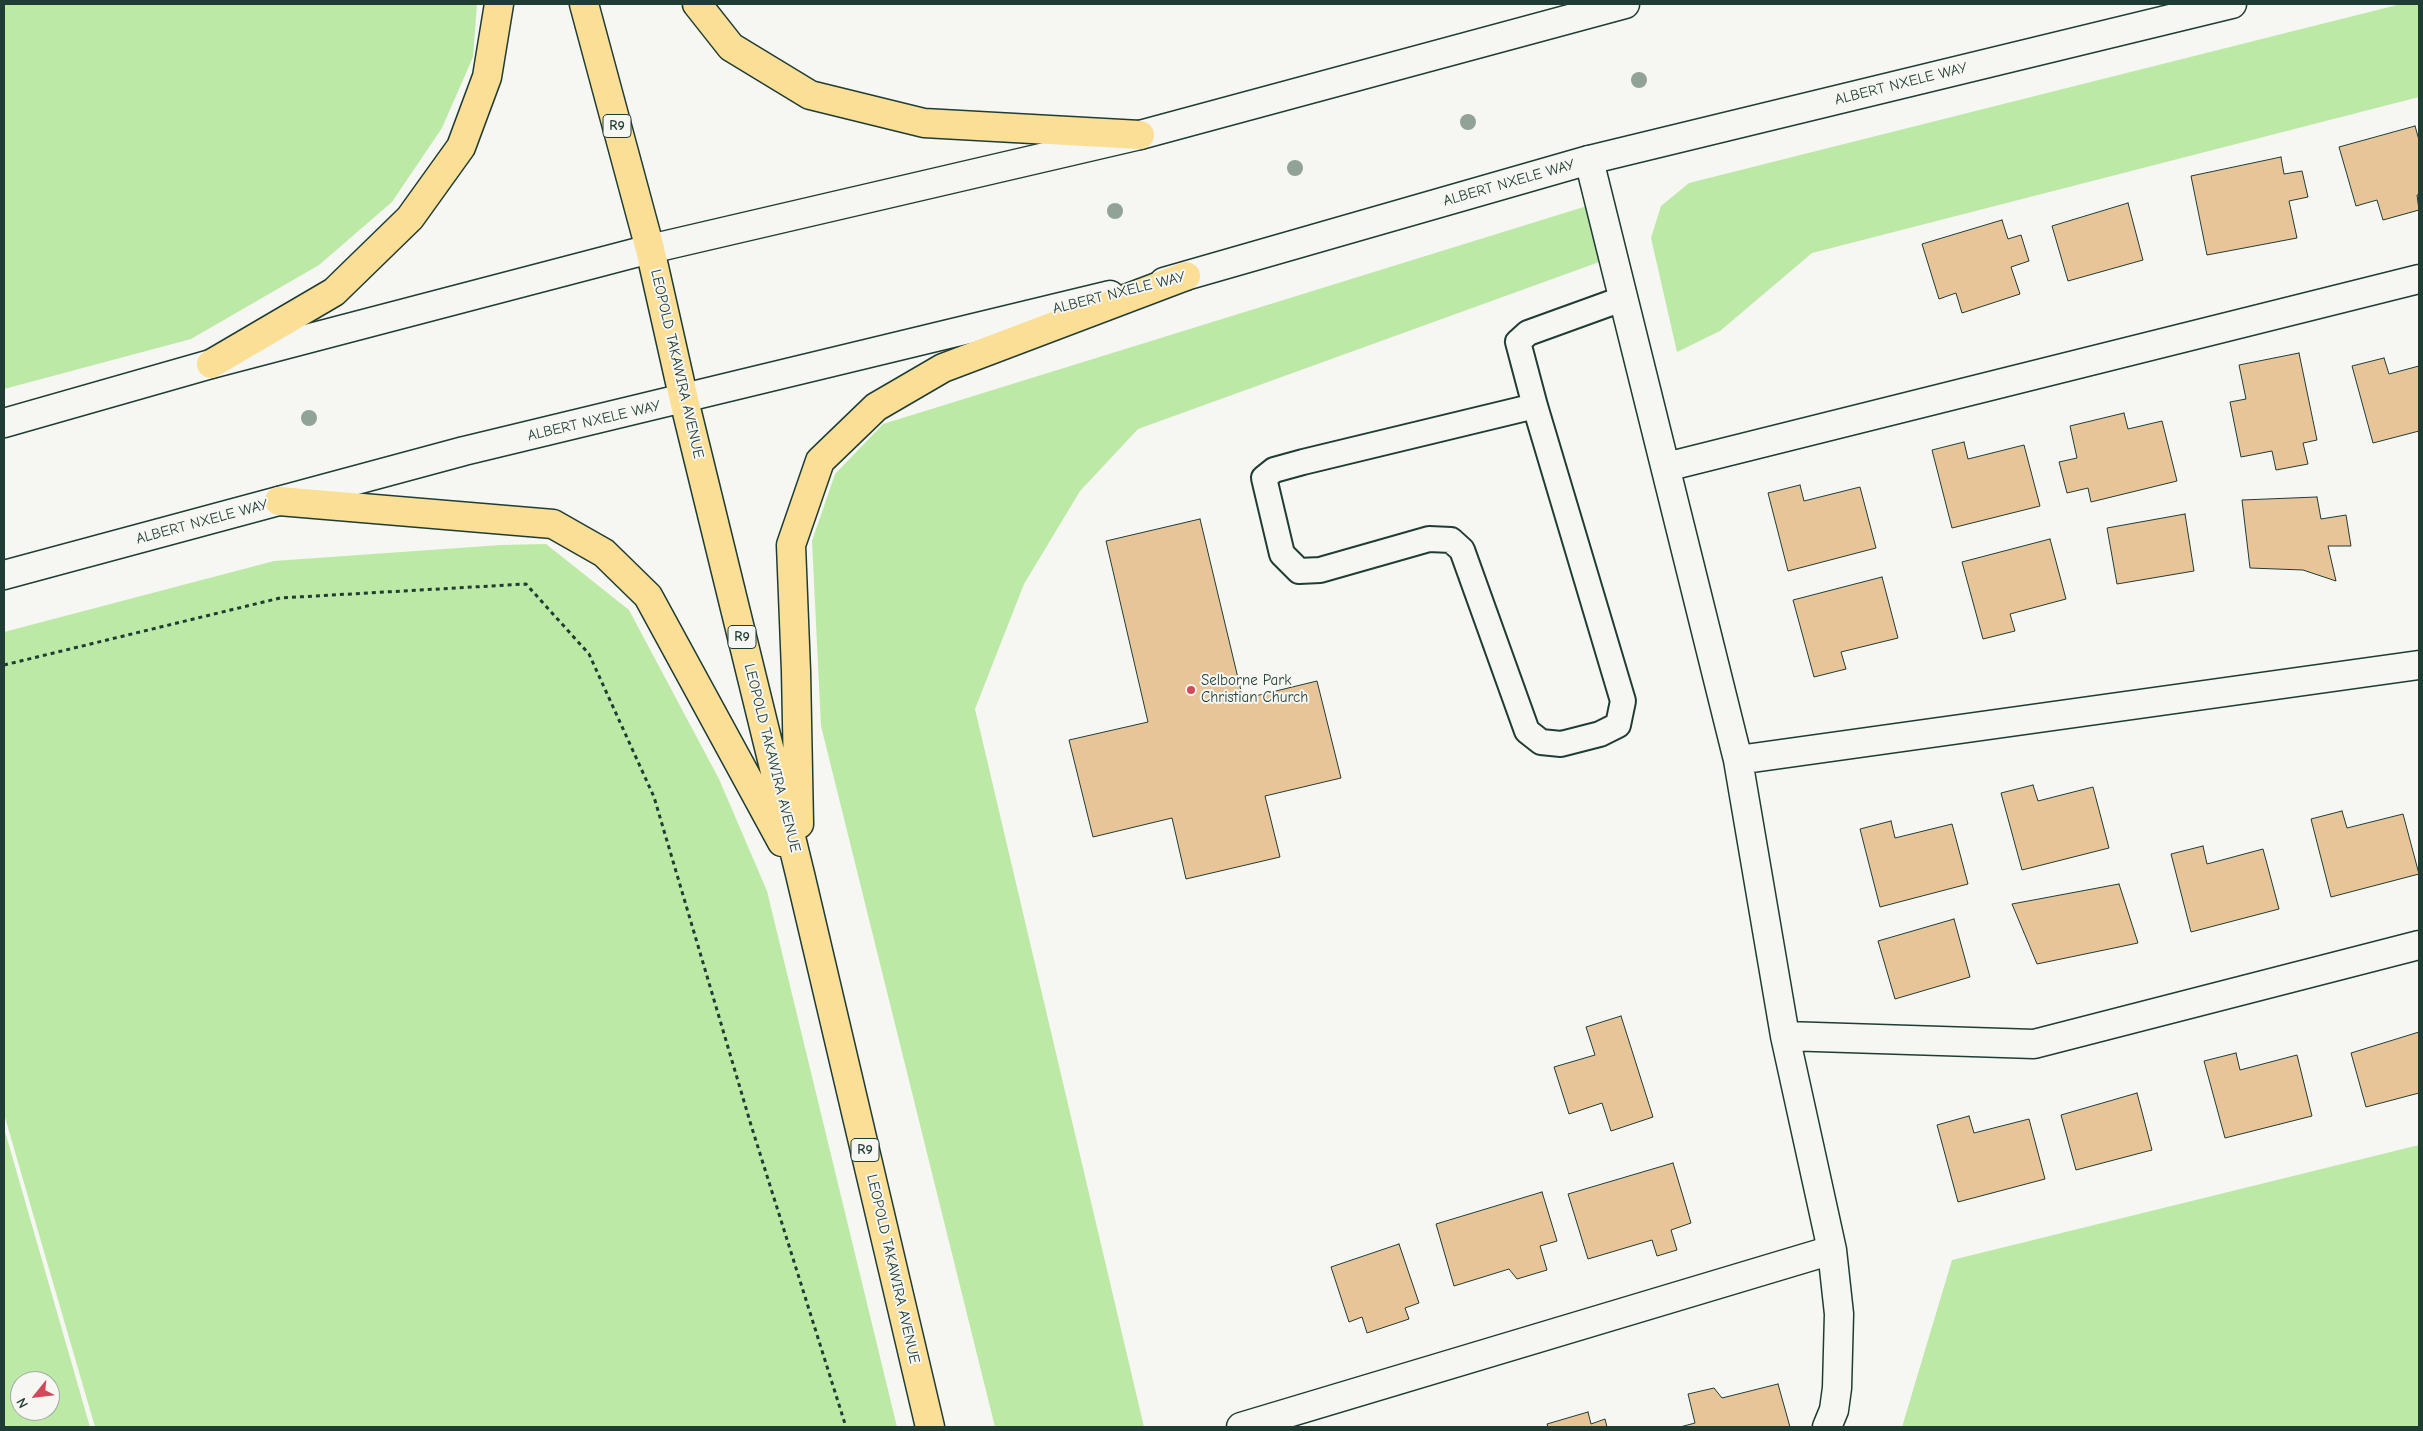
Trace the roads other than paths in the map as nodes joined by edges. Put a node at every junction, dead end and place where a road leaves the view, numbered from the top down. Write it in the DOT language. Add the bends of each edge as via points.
graph roads {
  1 [pos="499,4"];
  2 [pos="584,4"];
  3 [pos="697,4"];
  4 [pos="1626,4"];
  5 [pos="2232,4"];
  6 [pos="1140,134"];
  7 [pos="1589,160"];
  8 [pos="650,249"];
  9 [pos="1186,276"];
  10 [pos="2419,279"];
  11 [pos="1622,299"];
  12 [pos="211,364"];
  13 [pos="684,400"];
  14 [pos="1535,406"];
  15 [pos="4,423"];
  16 [pos="1666,468"];
  17 [pos="279,501"];
  18 [pos="4,575"];
  19 [pos="2419,665"];
  20 [pos="1738,760"];
  21 [pos="800,874"];
  22 [pos="2419,945"];
  23 [pos="1785,1036"];
  24 [pos="1832,1250"];
  25 [pos="930,1427"];
  26 [pos="1241,1427"];
  27 [pos="1827,1427"];
  1 -- 12 [label="highway" via="487,77 461,147 410,218 334,292"];
  2 -- 8 [label="highway, LEOPOLD TAKAWIRA AVENUE / R9"];
  3 -- 6 [label="highway" via="731,47 810,95 924,123"];
  4 -- 6 [label="street"];
  5 -- 7 [label="street, ALBERT NXELE WAY"];
  6 -- 8 [label="street"];
  7 -- 9 [label="street, ALBERT NXELE WAY"];
  7 -- 11 [label="street"];
  8 -- 12 [label="street"];
  8 -- 13 [label="highway, LEOPOLD TAKAWIRA AVENUE / R9"];
  9 -- 13 [label="street, ALBERT NXELE WAY"];
  9 -- 21 [label="highway" via="943,368 876,407 820,461 791,545"];
  10 -- 16 [label="street"];
  11 -- 14 [label="lane" via="1522,336 1518,342"];
  11 -- 16 [label="street"];
  12 -- 15 [label="street"];
  13 -- 17 [label="street, ALBERT NXELE WAY" via="464,452"];
  13 -- 21 [label="highway, LEOPOLD TAKAWIRA AVENUE / R9"];
  14 -- 14 [label="lane" via="1303,462 1274,470 1264,478 1282,554 1299,571 1320,570 1429,540 1451,540 1462,550 1527,731 1541,742 1561,744 1600,734 1618,725 1623,701"];
  16 -- 20 [label="street"];
  17 -- 18 [label="street, ALBERT NXELE WAY"];
  17 -- 21 [label="highway" via="553,524 604,554 648,596"];
  19 -- 20 [label="street"];
  20 -- 23 [label="street"];
  21 -- 25 [label="highway, LEOPOLD TAKAWIRA AVENUE / R9"];
  22 -- 23 [label="street" via="2034,1044"];
  23 -- 24 [label="street"];
  24 -- 26 [label="street"];
  24 -- 27 [label="street" via="1839,1314 1837,1388 1834,1410"];
}
